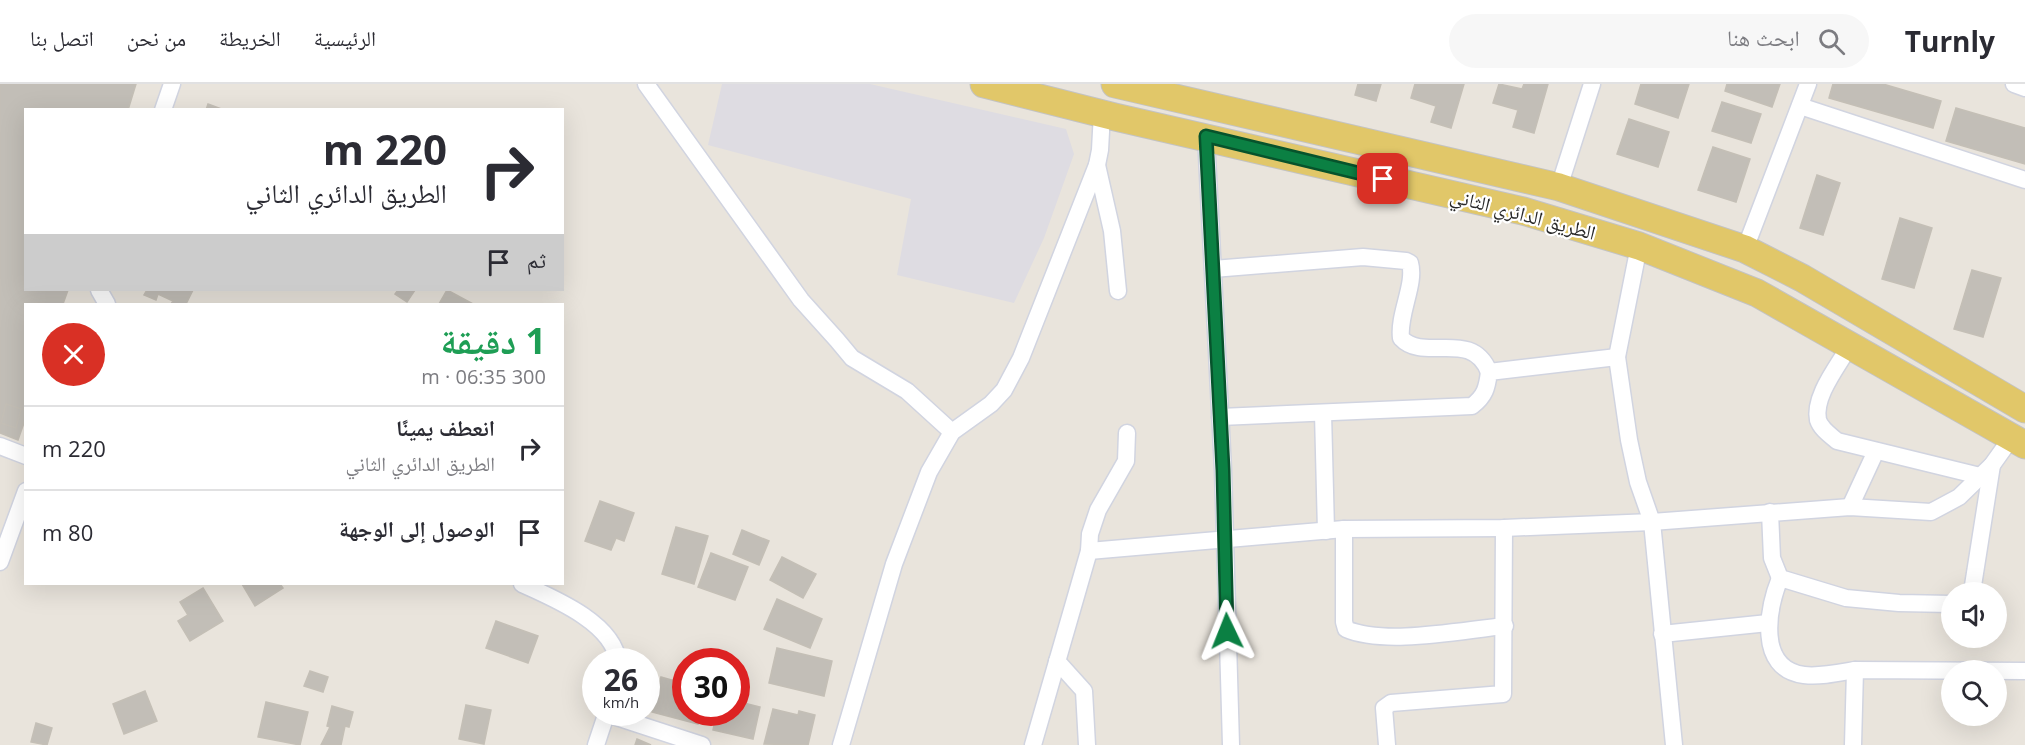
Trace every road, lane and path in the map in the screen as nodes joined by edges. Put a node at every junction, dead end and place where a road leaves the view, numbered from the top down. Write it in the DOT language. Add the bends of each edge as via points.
graph roads {
  1 [pos="172,84"];
  2 [pos="646,84"];
  3 [pos="984,84"];
  4 [pos="1110,84"];
  5 [pos="1591,84"];
  6 [pos="1808,84"];
  7 [pos="2014,84"];
  8 [pos="1130,86"];
  9 [pos="2025,88"];
  10 [pos="1800,106"];
  11 [pos="163,108"];
  12 [pos="1114,117"];
  13 [pos="1206,136"];
  14 [pos="1099,158"];
  15 [pos="2025,180"];
  16 [pos="1559,187"];
  17 [pos="1639,246"];
  18 [pos="1745,249"];
  19 [pos="1213,269"];
  20 [pos="1118,291"];
  21 [pos="1850,345"];
  22 [pos="1617,357"];
  23 [pos="1489,372"];
  24 [pos="2025,410"];
  25 [pos="1323,413"];
  26 [pos="1220,417"];
  27 [pos="952,432"];
  28 [pos="1127,434"];
  29 [pos="2019,441"];
  30 [pos="0,446"];
  31 [pos="1876,451"];
  32 [pos="24,455"];
  33 [pos="1986,470"];
  34 [pos="24,497"];
  35 [pos="1850,507"];
  36 [pos="1770,512"];
  37 [pos="1652,522"];
  38 [pos="1504,528"];
  39 [pos="1344,529"];
  40 [pos="1326,531"];
  41 [pos="1224,539"];
  42 [pos="1089,551"];
  43 [pos="0,562"];
  44 [pos="1780,578"];
  45 [pos="1973,582"];
  46 [pos="524,585"];
  47 [pos="1941,604"];
  48 [pos="1768,622"];
  49 [pos="1505,626"];
  50 [pos="1662,634"];
  51 [pos="612,648"];
  52 [pos="1057,661"];
  53 [pos="1855,670"];
  54 [pos="2025,671"];
  55 [pos="603,726"];
  56 [pos="646,726"];
  57 [pos="596,745"];
  58 [pos="702,745"];
  59 [pos="841,745"];
  60 [pos="1032,745"];
  61 [pos="1087,745"];
  62 [pos="1231,745"];
  63 [pos="1387,745"];
  64 [pos="1674,745"];
  65 [pos="1853,745"];
  1 -- 11 [label="street"];
  2 -- 27 [label="street" via="801,300 852,358 907,391"];
  3 -- 12 [label="main road, الطريق الدائري الثاني"];
  4 -- 12 [label="main road"];
  5 -- 16 [label="street"];
  6 -- 10 [label="street"];
  7 -- 9 [label="street"];
  8 -- 12 [label="main road"];
  8 -- 16 [label="main road, الطريق الدائري الثاني"];
  10 -- 15 [label="street"];
  10 -- 18 [label="street"];
  12 -- 13 [label="main road, الطريق الدائري الثاني"];
  12 -- 14 [label="street"];
  12 -- 14 [label="street"];
  13 -- 17 [label="main road, الطريق الدائري الثاني" via="1523,211"];
  13 -- 19 [label="street"];
  14 -- 20 [label="street"];
  14 -- 27 [label="street" via="1022,358 991,404"];
  16 -- 18 [label="main road, الطريق الدائري الثاني"];
  17 -- 21 [label="main road, الطريق الدائري الثاني" via="1757,293"];
  17 -- 22 [label="street"];
  18 -- 24 [label="main road, الطريق الدائري الثاني" via="1802,278"];
  19 -- 23 [label="street" via="1363,257 1406,261 1412,271 1401,338 1413,345 1460,348 1475,353 1484,359"];
  19 -- 26 [label="street"];
  21 -- 29 [label="main road, الطريق الدائري الثاني"];
  21 -- 31 [label="street" via="1824,391 1819,422 1837,441"];
  22 -- 23 [label="street"];
  22 -- 37 [label="street" via="1629,440"];
  23 -- 25 [label="street" via="1487,389 1472,406"];
  25 -- 26 [label="street"];
  25 -- 40 [label="street"];
  26 -- 41 [label="street"];
  27 -- 59 [label="street" via="929,472 894,564"];
  28 -- 42 [label="street" via="1126,461 1098,510"];
  29 -- 33 [label="street"];
  30 -- 32 [label="street"];
  31 -- 33 [label="street"];
  31 -- 35 [label="street"];
  33 -- 35 [label="street" via="1959,497 1931,512"];
  33 -- 45 [label="street"];
  34 -- 43 [label="street"];
  35 -- 36 [label="street"];
  36 -- 37 [label="street"];
  36 -- 44 [label="street" via="1772,558"];
  37 -- 38 [label="street"];
  37 -- 50 [label="street"];
  38 -- 39 [label="street"];
  38 -- 49 [label="street"];
  39 -- 40 [label="street"];
  39 -- 49 [label="street" via="1346,629 1367,634 1421,636"];
  40 -- 41 [label="street"];
  41 -- 42 [label="street"];
  41 -- 62 [label="street"];
  42 -- 52 [label="street"];
  44 -- 47 [label="street" via="1846,598"];
  44 -- 48 [label="street"];
  46 -- 51 [label="street" via="604,630"];
  48 -- 50 [label="street"];
  48 -- 53 [label="street" via="1770,645 1789,670 1813,675"];
  49 -- 63 [label="street" via="1502,695 1391,703 1384,708"];
  50 -- 64 [label="street"];
  52 -- 60 [label="street"];
  52 -- 61 [label="street" via="1084,691"];
  53 -- 54 [label="street"];
  53 -- 65 [label="street"];
  55 -- 57 [label="street"];
  56 -- 58 [label="street"];
}
